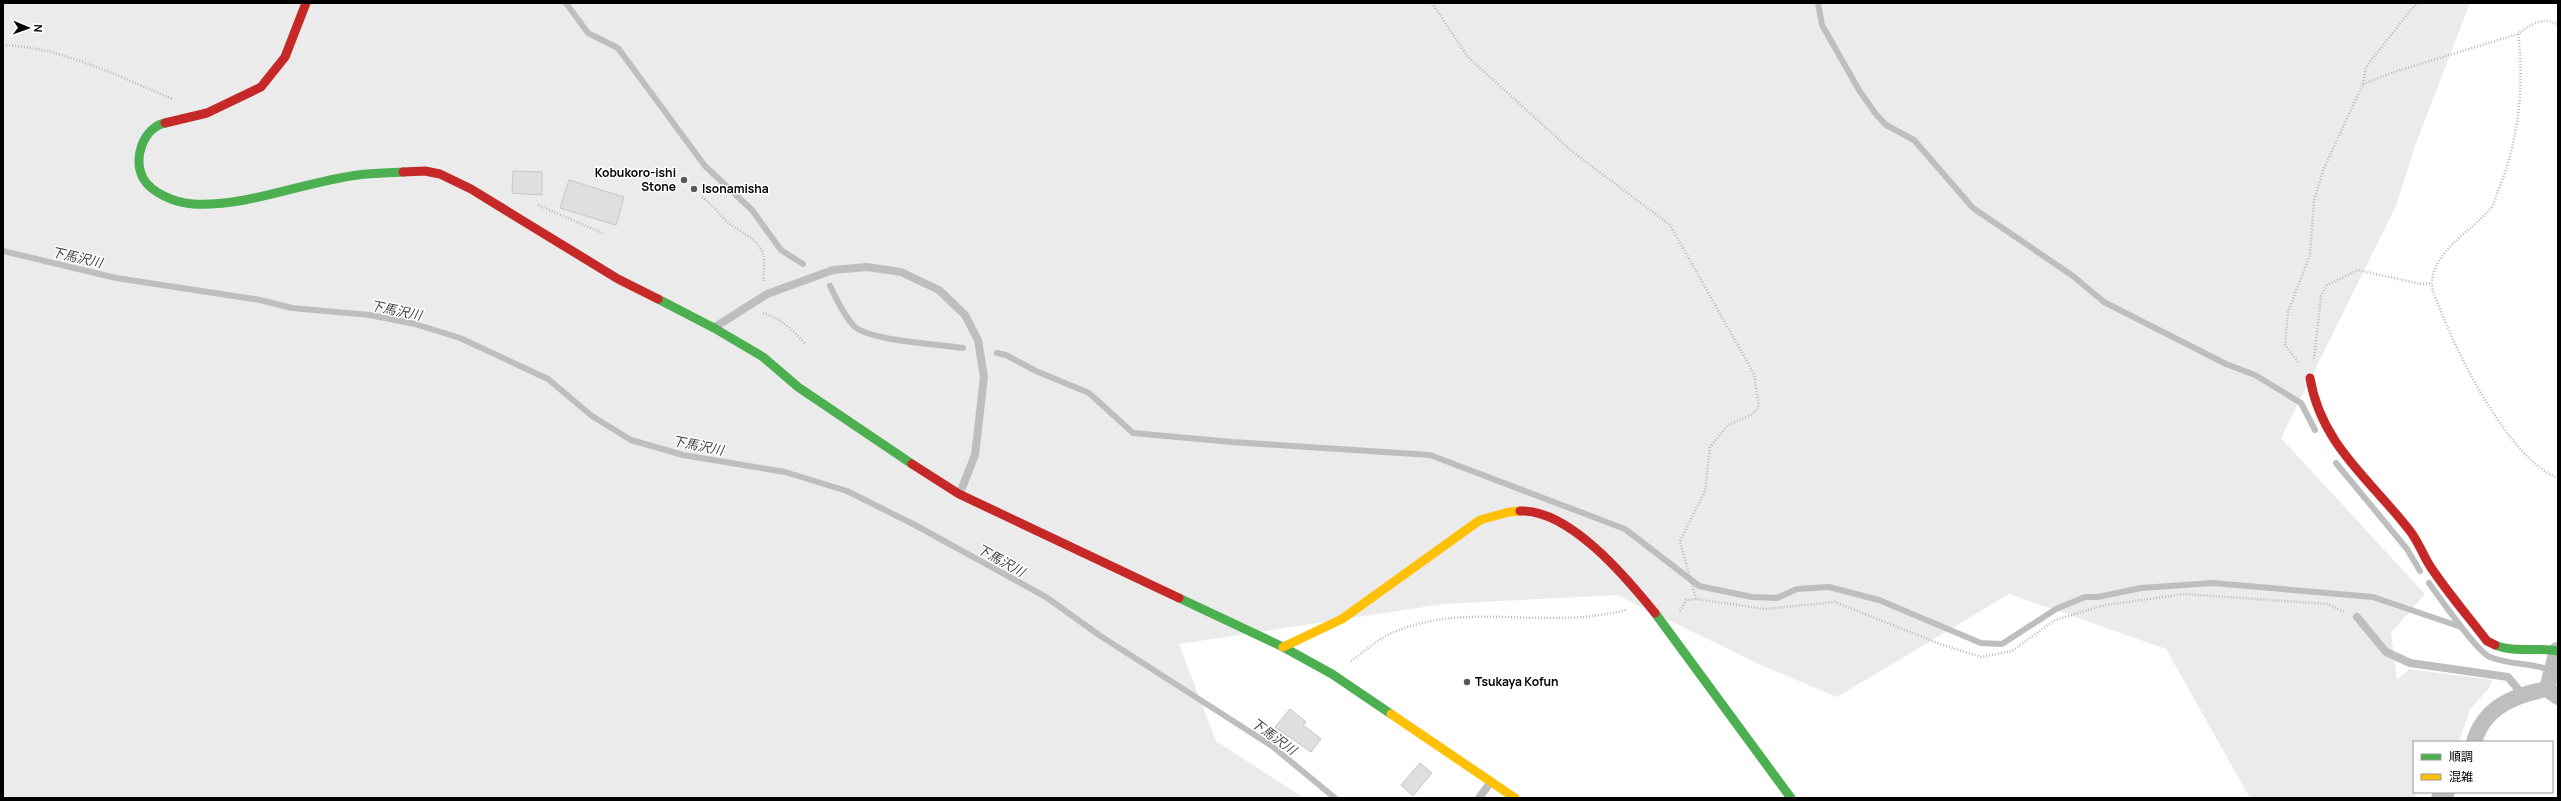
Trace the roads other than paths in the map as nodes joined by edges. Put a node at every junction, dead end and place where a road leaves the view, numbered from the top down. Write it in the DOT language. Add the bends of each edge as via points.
graph roads {
  1 [pos="306,3"];
  2 [pos="714,328"];
  3 [pos="2310,378"];
  4 [pos="959,494"];
  5 [pos="2356,617"];
  6 [pos="1283,647"];
  7 [pos="2557,653"];
  8 [pos="2552,689"];
  9 [pos="2522,694"];
  10 [pos="2474,741"];
  11 [pos="1491,782"];
  12 [pos="1479,798"];
  13 [pos="1515,798"];
  14 [pos="1791,798"];
  1 -- 2 [label="street" via="286,57 261,87 207,113 157,125 142,140 139,160 142,178 159,194 191,204 224,202 357,175 425,171 440,174 471,189 618,279"];
  2 -- 4 [label="street" via="763,357 798,387 843,419"];
  2 -- 4 [label="lane" via="741,308 767,294 833,270 867,267 901,272 939,290 965,315 978,340 984,377 975,455"];
  3 -- 7 [label="street" via="2313,397 2324,426 2345,457 2411,532 2430,566 2487,642 2504,649"];
  4 -- 6 [label="street"];
  5 -- 9 [label="lane" via="2386,652 2410,663 2508,677"];
  6 -- 11 [label="street" via="1332,674"];
  6 -- 14 [label="street" via="1342,619 1480,520 1509,512 1531,511 1561,521 1621,572 1674,636"];
  7 -- 8 [label="street"];
  8 -- 9 [label="street"];
  9 -- 10 [label="street" via="2494,710 2478,728"];
  11 -- 12 [label="lane"];
  11 -- 13 [label="street"];
}
